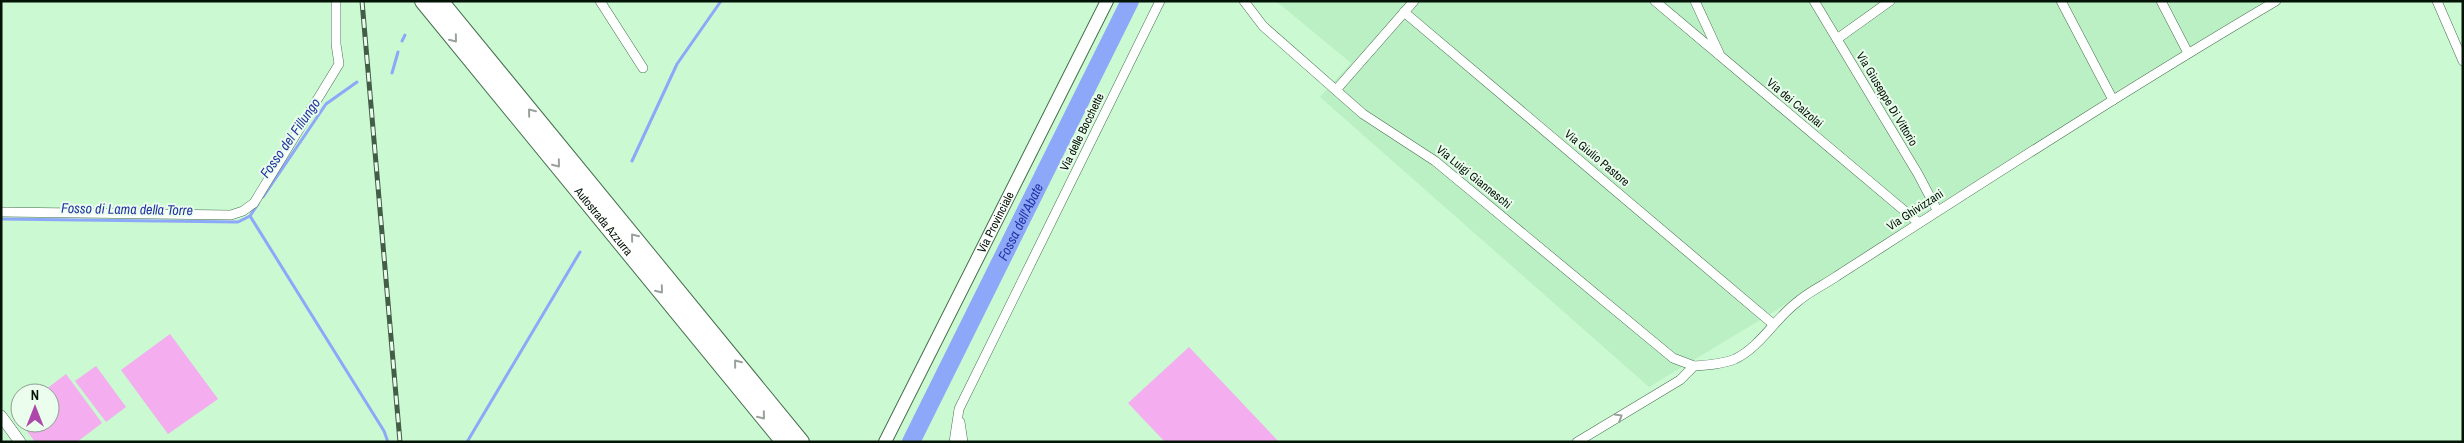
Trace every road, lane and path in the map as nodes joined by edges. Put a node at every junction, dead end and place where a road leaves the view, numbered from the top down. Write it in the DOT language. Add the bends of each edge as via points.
graph roads {
  1 [pos="336,1"];
  2 [pos="423,1"];
  3 [pos="440,1"];
  4 [pos="600,1"];
  5 [pos="1107,1"];
  6 [pos="1160,1"];
  7 [pos="1244,1"];
  8 [pos="1414,1"];
  9 [pos="1695,1"];
  10 [pos="1814,1"];
  11 [pos="1890,1"];
  12 [pos="2061,1"];
  13 [pos="2161,1"];
  14 [pos="2276,1"];
  15 [pos="2437,1"];
  16 [pos="1659,2"];
  17 [pos="1404,12"];
  18 [pos="1837,39"];
  19 [pos="2188,53"];
  20 [pos="1720,56"];
  21 [pos="2463,61"];
  22 [pos="643,68"];
  23 [pos="1336,90"];
  24 [pos="2113,100"];
  25 [pos="1937,210"];
  26 [pos="1,212"];
  27 [pos="1919,223"];
  28 [pos="1773,324"];
  29 [pos="1694,366"];
  30 [pos="959,409"];
  31 [pos="1,416"];
  32 [pos="20,442"];
  33 [pos="784,442"];
  34 [pos="800,442"];
  35 [pos="885,442"];
  36 [pos="954,442"];
  37 [pos="962,442"];
  38 [pos="1577,442"];
  1 -- 26 [label="street" via="339,64 254,202 243,212 231,215"];
  2 -- 33 [label="highway, Autostrada Azzurra, one-way"];
  34 -- 3 [label="highway, Autostrada Azzurra, one-way"];
  4 -- 22 [label="street"];
  5 -- 35 [label="main road, Via Provinciale"];
  6 -- 30 [label="street, Via delle Bocchette"];
  7 -- 23 [label="street, Via Luigi Gianneschi" via="1262,26"];
  8 -- 17 [label="street"];
  9 -- 20 [label="street"];
  10 -- 18 [label="street, Via Giuseppe Di Vittorio"];
  11 -- 18 [label="street"];
  12 -- 24 [label="street"];
  13 -- 19 [label="street"];
  14 -- 19 [label="street, Via Ghivizzani"];
  15 -- 21 [label="street"];
  16 -- 20 [label="street, Via dei Calzolai"];
  17 -- 23 [label="street"];
  17 -- 28 [label="street, Via Giulio Pastore"];
  18 -- 25 [label="street, Via Giuseppe Di Vittorio"];
  19 -- 24 [label="street, Via Ghivizzani"];
  20 -- 27 [label="street, Via dei Calzolai"];
  23 -- 29 [label="street, Via Luigi Gianneschi" via="1363,114 1435,161 1673,358"];
  24 -- 25 [label="street, Via Ghivizzani"];
  25 -- 27 [label="street, Via Ghivizzani"];
  27 -- 28 [label="street, Via Ghivizzani" via="1796,302"];
  28 -- 29 [label="street, Via Ghivizzani" via="1758,342 1736,358"];
  38 -- 29 [label="street, one-way" via="1680,380"];
  30 -- 36 [label="street"];
  30 -- 37 [label="street"];
  31 -- 32 [label="street"];
}
